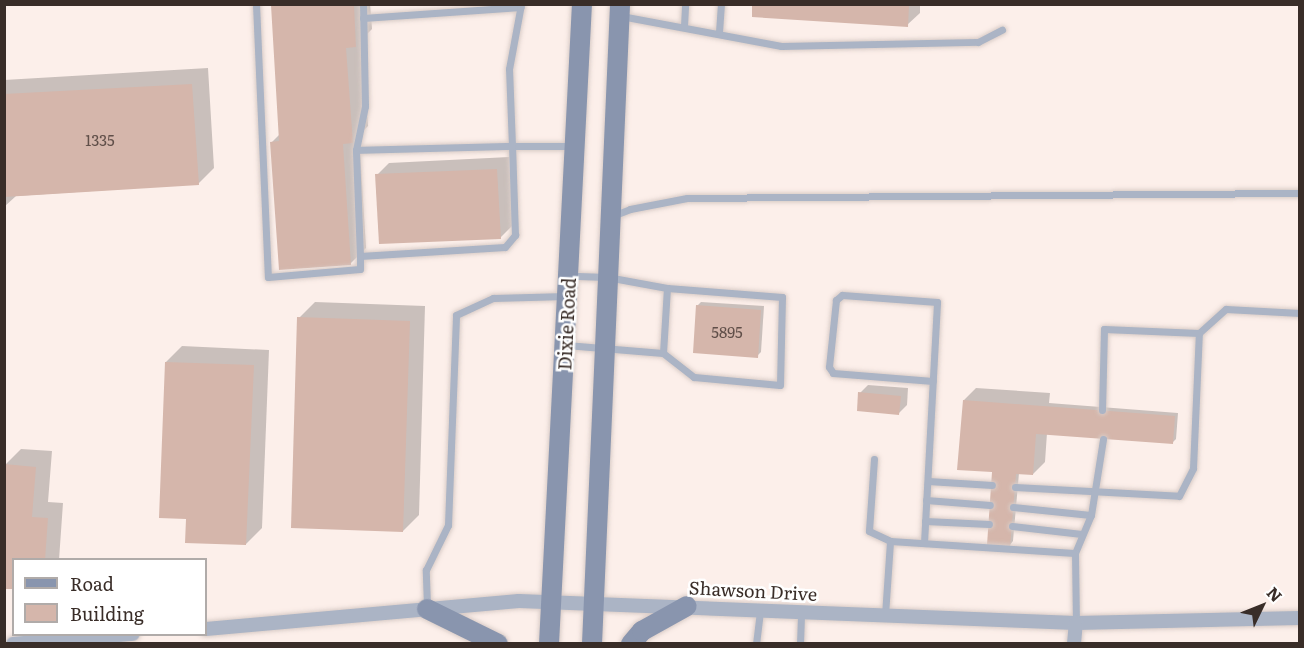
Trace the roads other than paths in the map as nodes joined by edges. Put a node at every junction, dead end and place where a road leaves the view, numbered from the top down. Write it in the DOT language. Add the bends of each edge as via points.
graph roads {
  1 [pos="256,4"];
  2 [pos="363,4"];
  3 [pos="582,4"];
  4 [pos="685,4"];
  5 [pos="721,4"];
  6 [pos="521,6"];
  7 [pos="619,10"];
  8 [pos="363,18"];
  9 [pos="684,26"];
  10 [pos="1002,30"];
  11 [pos="719,32"];
  12 [pos="512,146"];
  13 [pos="576,146"];
  14 [pos="356,150"];
  15 [pos="1299,193"];
  16 [pos="610,217"];
  17 [pos="360,256"];
  18 [pos="569,276"];
  19 [pos="607,277"];
  20 [pos="667,288"];
  21 [pos="568,296"];
  22 [pos="1299,313"];
  23 [pos="1199,333"];
  24 [pos="566,345"];
  25 [pos="604,348"];
  26 [pos="663,353"];
  27 [pos="933,381"];
  28 [pos="1102,410"];
  29 [pos="1102,439"];
  30 [pos="874,459"];
  31 [pos="928,481"];
  32 [pos="992,485"];
  33 [pos="1015,487"];
  34 [pos="1095,494"];
  35 [pos="926,500"];
  36 [pos="990,505"];
  37 [pos="1013,507"];
  38 [pos="1091,515"];
  39 [pos="925,521"];
  40 [pos="989,524"];
  41 [pos="1012,526"];
  42 [pos="1082,534"];
  43 [pos="890,541"];
  44 [pos="924,543"];
  45 [pos="1075,554"];
  46 [pos="550,602"];
  47 [pos="595,602"];
  48 [pos="687,606"];
  49 [pos="427,609"];
  50 [pos="760,609"];
  51 [pos="801,611"];
  52 [pos="885,615"];
  53 [pos="1299,618"];
  54 [pos="1076,623"];
  55 [pos="207,629"];
  56 [pos="109,636"];
  57 [pos="13,644"];
  58 [pos="498,644"];
  59 [pos="549,644"];
  60 [pos="592,644"];
  61 [pos="631,644"];
  62 [pos="756,644"];
  63 [pos="800,644"];
  64 [pos="1074,644"];
  1 -- 17 [label="lane" via="268,277 360,269"];
  2 -- 8 [label="lane"];
  3 -- 13 [label="main road, Dixie Road"];
  4 -- 9 [label="lane"];
  5 -- 11 [label="lane"];
  6 -- 8 [label="lane"];
  6 -- 12 [label="lane" via="509,69"];
  7 -- 9 [label="lane"];
  7 -- 16 [label="main road, Dixie Road"];
  8 -- 14 [label="lane" via="365,106"];
  9 -- 11 [label="lane"];
  10 -- 11 [label="lane" via="978,42 781,46"];
  12 -- 13 [label="lane"];
  12 -- 14 [label="lane"];
  12 -- 17 [label="lane" via="512,242 505,246"];
  13 -- 18 [label="main road, Dixie Road"];
  14 -- 17 [label="lane"];
  15 -- 16 [label="lane" via="687,198"];
  16 -- 19 [label="main road, Dixie Road"];
  18 -- 19 [label="lane"];
  18 -- 21 [label="main road, Dixie Road"];
  19 -- 20 [label="lane"];
  19 -- 25 [label="main road, Dixie Road"];
  20 -- 26 [label="lane"];
  20 -- 26 [label="lane" via="782,297 780,385 694,377"];
  21 -- 24 [label="main road, Dixie Road"];
  21 -- 49 [label="lane" via="493,298 456,315 448,525 426,570"];
  22 -- 23 [label="lane" via="1226,309"];
  23 -- 28 [label="lane" via="1104,329"];
  23 -- 34 [label="lane" via="1193,468 1179,496"];
  24 -- 25 [label="lane"];
  24 -- 46 [label="main road, Dixie Road"];
  25 -- 26 [label="lane"];
  25 -- 47 [label="main road, Dixie Road"];
  27 -- 27 [label="lane" via="937,302 842,295 836,300 829,367 833,374"];
  27 -- 31 [label="lane"];
  29 -- 34 [label="lane"];
  30 -- 43 [label="lane" via="869,531"];
  31 -- 32 [label="lane"];
  31 -- 35 [label="lane"];
  33 -- 34 [label="lane"];
  34 -- 38 [label="lane"];
  35 -- 36 [label="lane"];
  35 -- 39 [label="lane"];
  37 -- 38 [label="lane"];
  38 -- 42 [label="lane"];
  39 -- 40 [label="lane"];
  39 -- 44 [label="lane"];
  41 -- 42 [label="lane"];
  42 -- 45 [label="lane"];
  43 -- 44 [label="lane"];
  43 -- 52 [label="lane"];
  44 -- 45 [label="lane"];
  45 -- 54 [label="lane"];
  46 -- 47 [label="street, Shawson Drive"];
  46 -- 49 [label="street, Shawson Drive"];
  46 -- 59 [label="main road, Dixie Road"];
  47 -- 48 [label="street, Shawson Drive"];
  47 -- 60 [label="main road, Dixie Road"];
  48 -- 50 [label="street, Shawson Drive"];
  48 -- 61 [label="main road" via="642,631"];
  49 -- 55 [label="street, Shawson Drive"];
  49 -- 58 [label="main road"];
  50 -- 51 [label="street, Shawson Drive"];
  50 -- 62 [label="lane"];
  51 -- 52 [label="street, Shawson Drive"];
  51 -- 63 [label="lane"];
  52 -- 54 [label="street, Shawson Drive"];
  53 -- 54 [label="street, Shawson Drive"];
  54 -- 64 [label="street"];
  56 -- 57 [label="street"];
}
